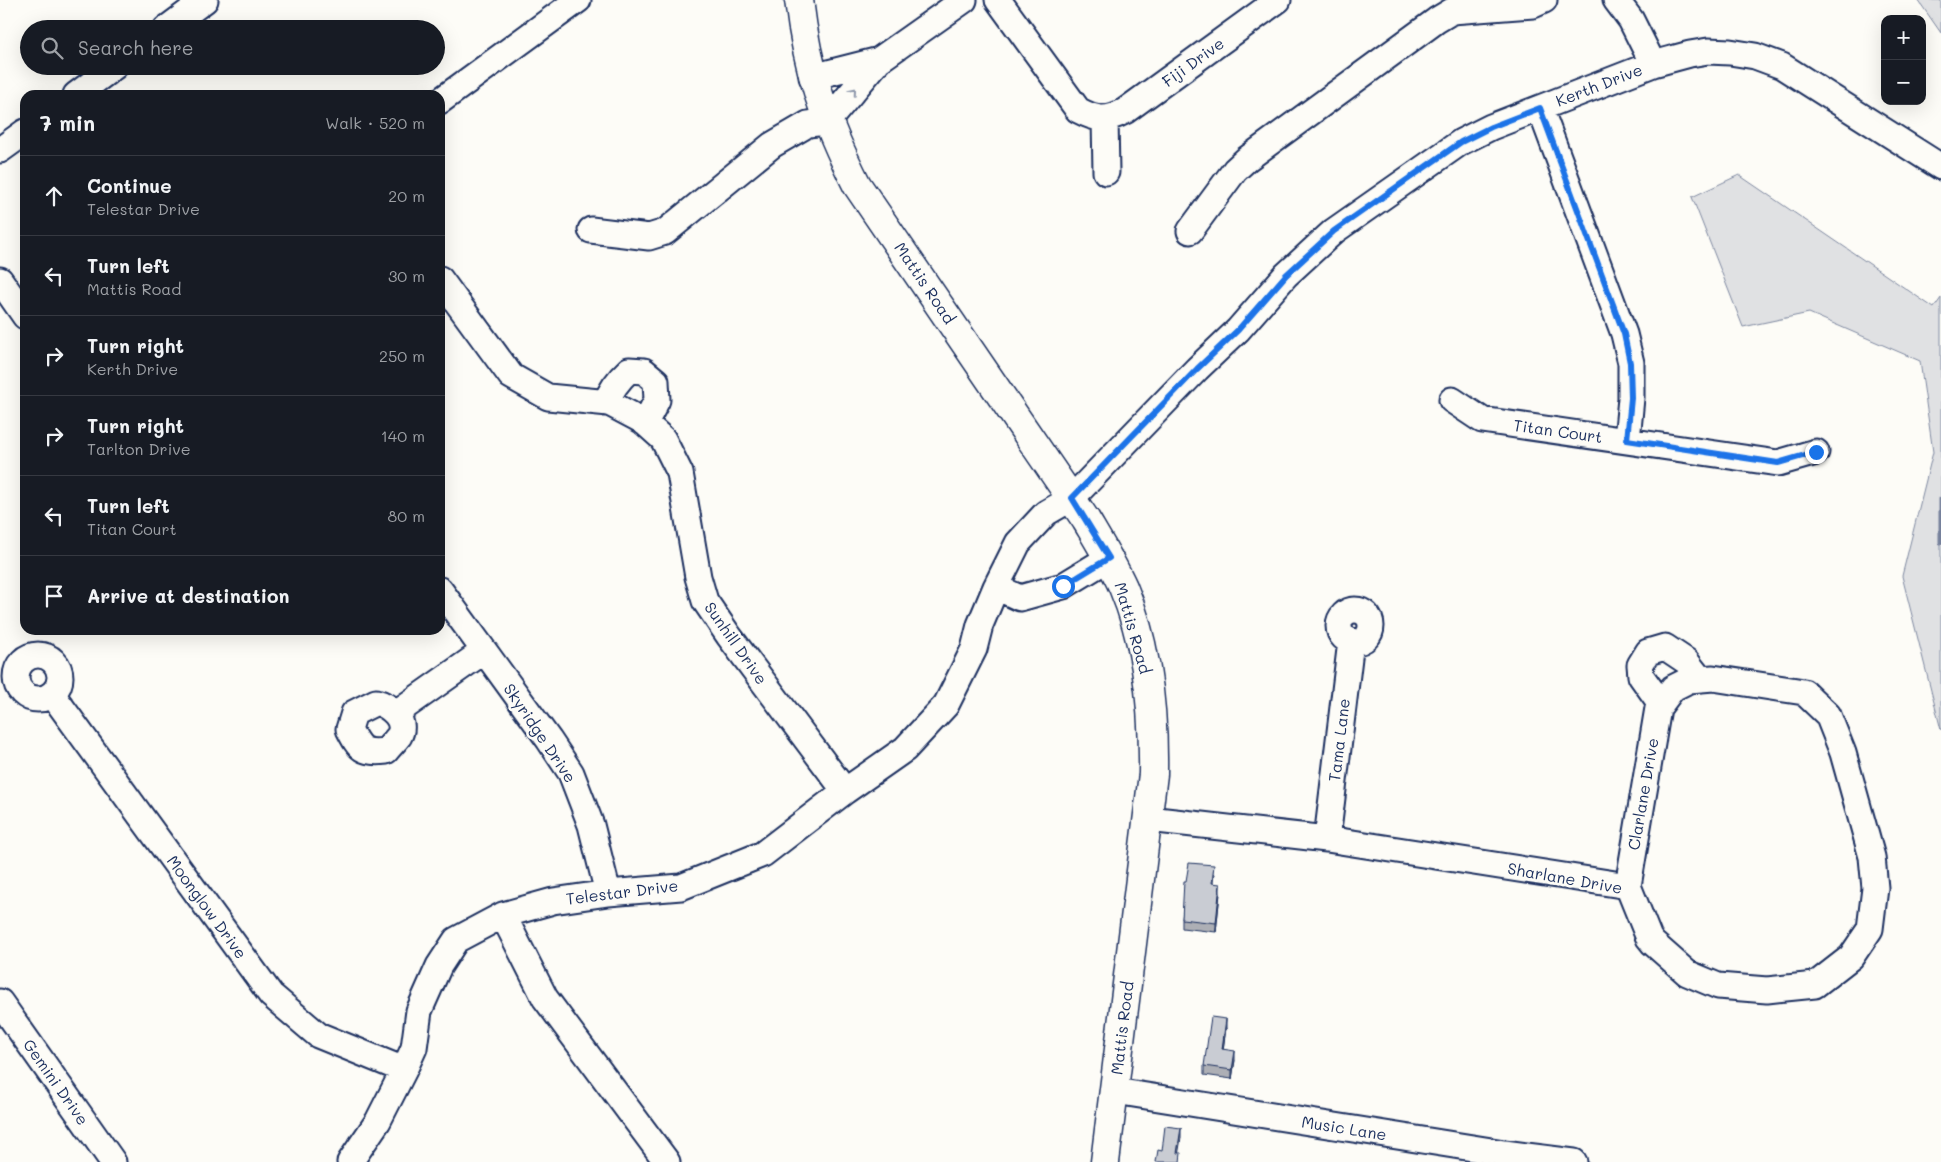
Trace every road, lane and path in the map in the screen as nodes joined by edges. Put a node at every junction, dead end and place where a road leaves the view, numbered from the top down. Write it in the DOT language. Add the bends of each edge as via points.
graph roads {
  1 [pos="205,0"];
  2 [pos="578,0"];
  3 [pos="799,0"];
  4 [pos="964,0"];
  5 [pos="998,0"];
  6 [pos="1278,0"];
  7 [pos="1544,0"];
  8 [pos="1616,0"];
  9 [pos="178,20"];
  10 [pos="879,60"];
  11 [pos="1653,64"];
  12 [pos="103,75"];
  13 [pos="812,77"];
  14 [pos="83,90"];
  15 [pos="445,97"];
  16 [pos="1540,108"];
  17 [pos="1105,119"];
  18 [pos="827,122"];
  19 [pos="20,136"];
  20 [pos="0,150"];
  21 [pos="1941,167"];
  22 [pos="1106,172"];
  23 [pos="591,230"];
  24 [pos="1190,231"];
  25 [pos="0,280"];
  26 [pos="445,286"];
  27 [pos="20,309"];
  28 [pos="1452,400"];
  29 [pos="606,403"];
  30 [pos="645,423"];
  31 [pos="1627,440"];
  32 [pos="1816,452"];
  33 [pos="1072,498"];
  34 [pos="1109,558"];
  35 [pos="996,587"];
  36 [pos="445,597"];
  37 [pos="1351,641"];
  38 [pos="484,651"];
  39 [pos="1700,679"];
  40 [pos="52,694"];
  41 [pos="1661,704"];
  42 [pos="396,713"];
  43 [pos="1828,715"];
  44 [pos="845,792"];
  45 [pos="1148,819"];
  46 [pos="1327,839"];
  47 [pos="1628,886"];
  48 [pos="608,893"];
  49 [pos="503,915"];
  50 [pos="0,1002"];
  51 [pos="404,1070"];
  52 [pos="1115,1091"];
  53 [pos="112,1162"];
  54 [pos="350,1162"];
  55 [pos="666,1162"];
  56 [pos="1105,1162"];
  57 [pos="1574,1162"];
  1 -- 9 [label="street"];
  2 -- 15 [label="street"];
  3 -- 13 [label="main road, Mattis Road"];
  4 -- 10 [label="street"];
  5 -- 17 [label="street" via="1078,110"];
  6 -- 17 [label="street, Fiji Drive" via="1125,111"];
  7 -- 24 [label="street" via="1533,5 1452,11 1437,20 1247,159"];
  8 -- 11 [label="street" via="1631,20"];
  10 -- 13 [label="street"];
  18 -- 10 [label="street, one-way"];
  11 -- 16 [label="street, Kerth Drive"];
  11 -- 21 [label="street, Kerth Drive" via="1708,51 1755,56 1796,73"];
  12 -- 14 [label="street"];
  13 -- 18 [label="main road, Mattis Road"];
  16 -- 31 [label="street" via="1624,334 1630,363 1631,398"];
  16 -- 33 [label="street, Kerth Drive" via="1461,142 1334,231 1286,275 1238,330"];
  17 -- 22 [label="street"];
  18 -- 23 [label="street" via="808,124 772,145 665,232 649,237"];
  18 -- 33 [label="main road, Mattis Road" via="857,184"];
  19 -- 20 [label="street"];
  25 -- 27 [label="street"];
  26 -- 29 [label="street, Sunhill Drive" via="511,376 548,397"];
  28 -- 31 [label="street, Titan Court" via="1482,420"];
  29 -- 30 [label="street, Sunhill Drive"];
  29 -- 30 [label="street" via="618,380 629,370 644,371 656,381 657,400"];
  30 -- 44 [label="street, Sunhill Drive" via="664,439 680,473 705,601"];
  31 -- 32 [label="street, Titan Court" via="1778,463"];
  33 -- 34 [label="main road, Mattis Road"];
  33 -- 35 [label="street, Telestar Drive" via="1046,513 1018,543"];
  34 -- 35 [label="street" via="1063,586 1020,598"];
  34 -- 45 [label="main road, Mattis Road" via="1124,589 1146,667 1154,740"];
  35 -- 44 [label="street, Telestar Drive" via="974,649 946,705 905,749"];
  36 -- 38 [label="street, Skyridge Drive"];
  37 -- 46 [label="street, Tama Lane"];
  38 -- 42 [label="street"];
  38 -- 48 [label="street, Skyridge Drive" via="570,773 591,825"];
  39 -- 41 [label="street, Clarlane Drive" via="1689,680 1673,688"];
  39 -- 41 [label="street" via="1686,661 1665,647 1648,652 1640,664 1641,676"];
  39 -- 43 [label="street, Clarlane Drive" via="1713,678 1804,692"];
  40 -- 51 [label="street, Moonglow Drive" via="271,995 318,1034"];
  41 -- 47 [label="street, Clarlane Drive"];
  43 -- 47 [label="street, Sharlane Drive" via="1843,753 1869,848 1875,888 1870,929 1851,957 1815,985 1766,990 1718,986 1687,973 1653,943"];
  44 -- 48 [label="street, Telestar Drive" via="764,854 681,887"];
  45 -- 46 [label="street, Sharlane Drive"];
  45 -- 52 [label="main road, Mattis Road"];
  46 -- 47 [label="street, Sharlane Drive"];
  48 -- 49 [label="street, Telestar Drive" via="554,901"];
  49 -- 51 [label="street, Telestar Drive" via="456,940 443,960 419,1011 414,1048"];
  49 -- 55 [label="street" via="545,998"];
  50 -- 53 [label="street, Gemini Drive"];
  51 -- 54 [label="street, Telestar Drive" via="378,1121"];
  52 -- 56 [label="main road, Mattis Road"];
  52 -- 57 [label="street, Music Lane"];
}
